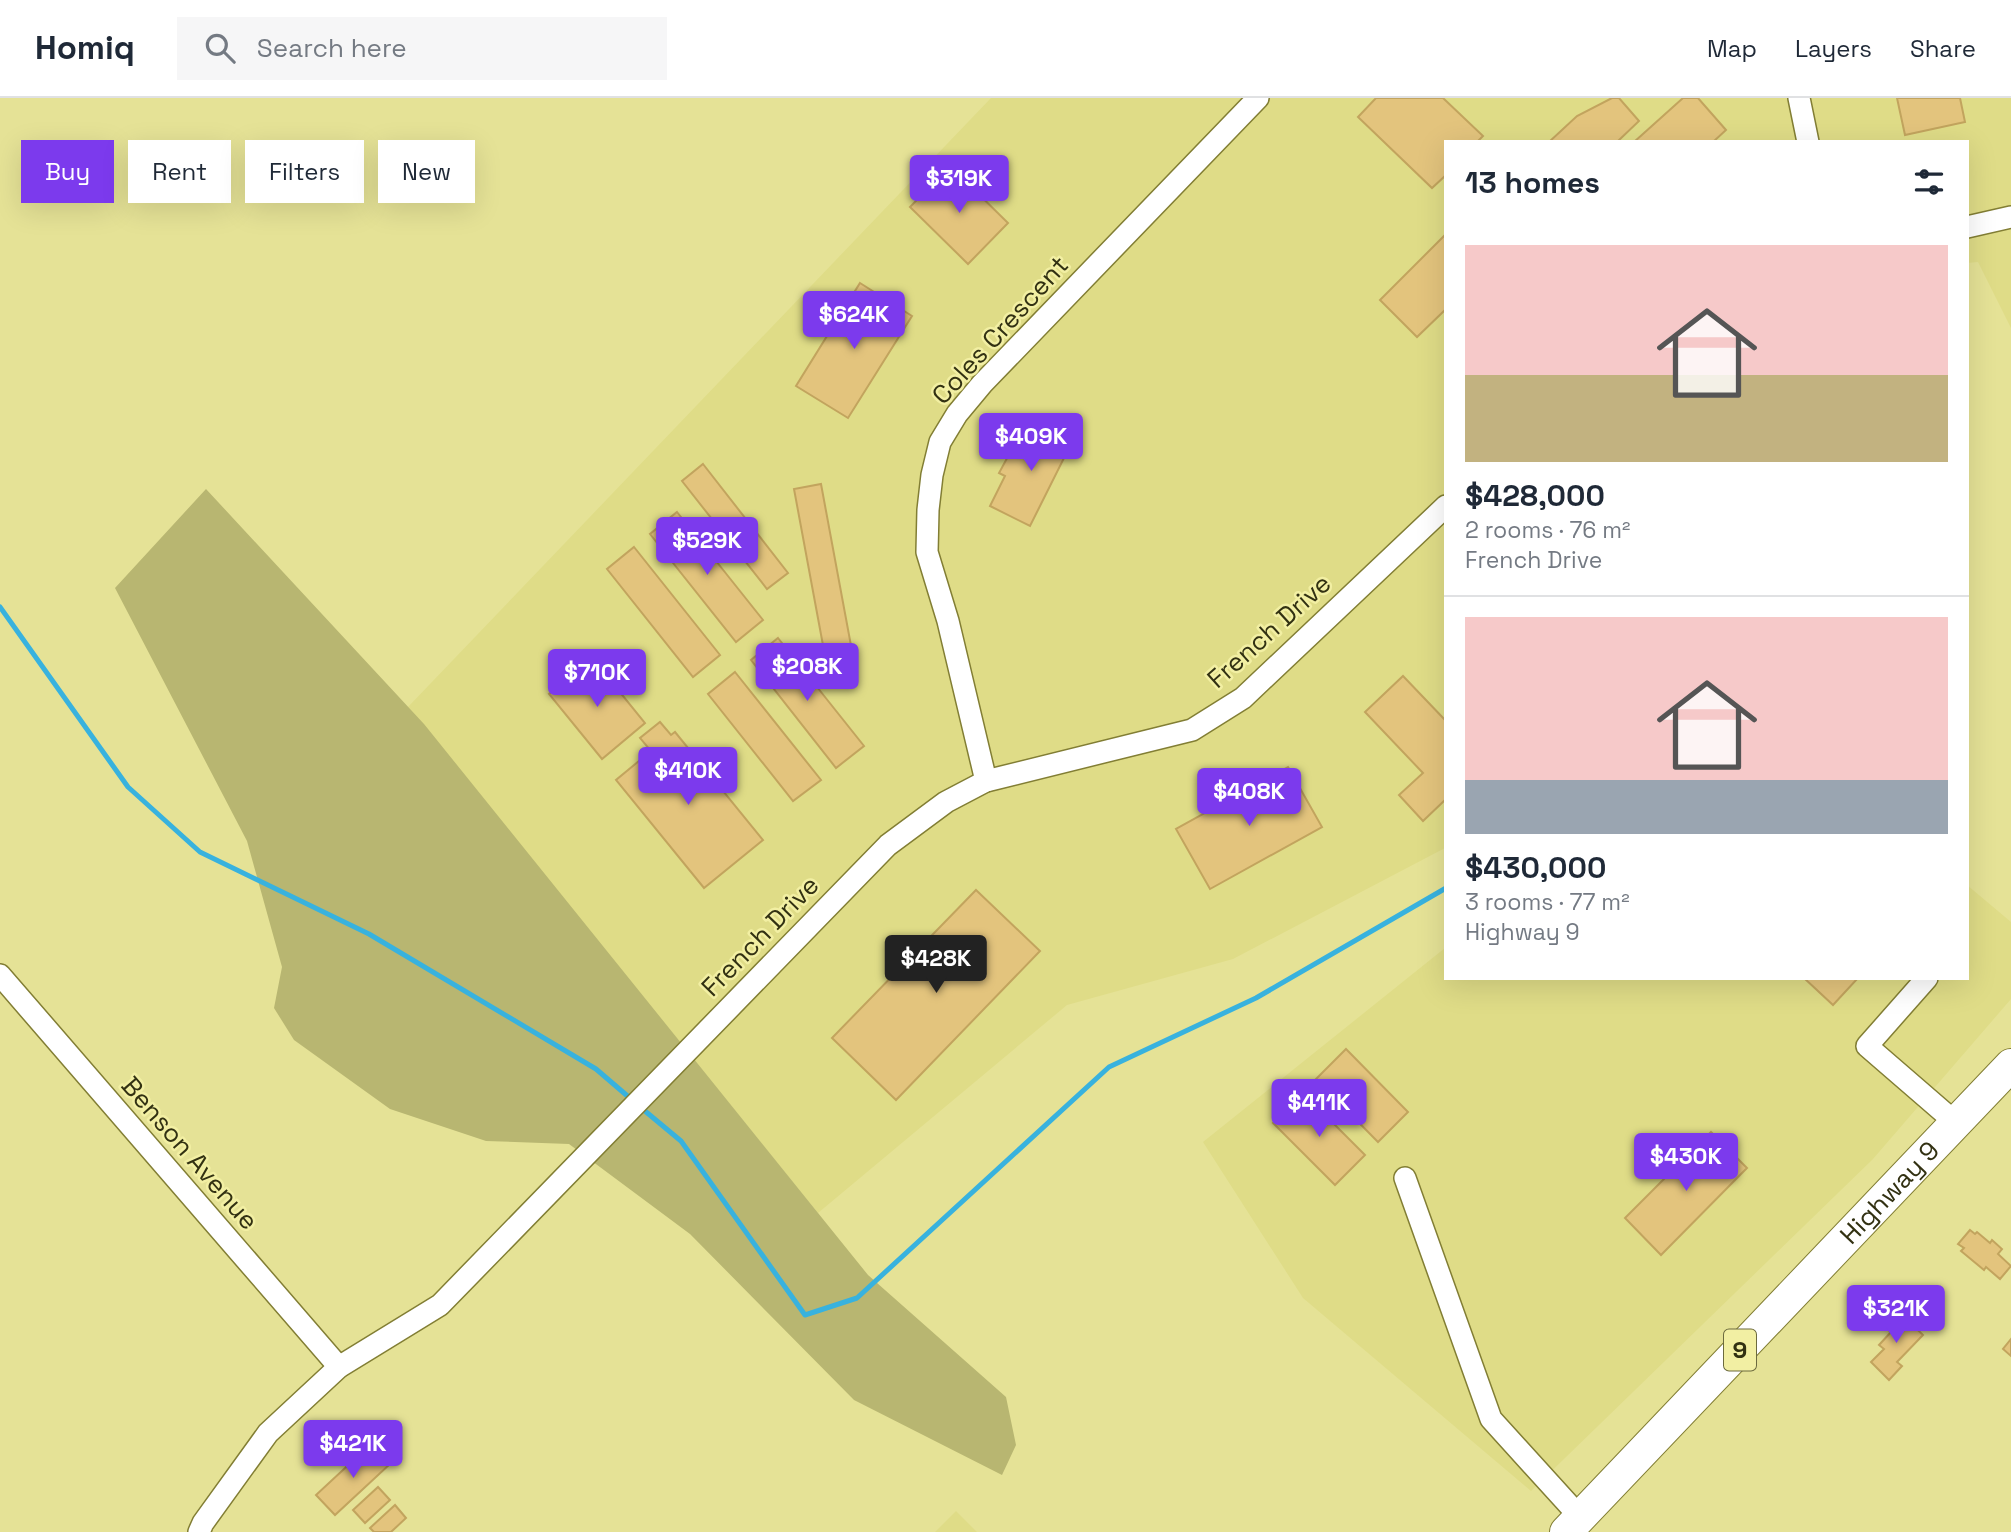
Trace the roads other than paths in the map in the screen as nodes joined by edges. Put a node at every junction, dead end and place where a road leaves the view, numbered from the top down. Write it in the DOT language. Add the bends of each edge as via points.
graph roads {
  1 [pos="1258,98"];
  2 [pos="1799,98"];
  3 [pos="1808,140"];
  4 [pos="2011,216"];
  5 [pos="1969,226"];
  6 [pos="1444,508"];
  7 [pos="986,781"];
  8 [pos="0,975"];
  9 [pos="1925,980"];
  10 [pos="2011,1065"];
  11 [pos="1956,1123"];
  12 [pos="1405,1178"];
  13 [pos="339,1367"];
  14 [pos="1573,1525"];
  15 [pos="199,1532"];
  1 -- 7 [label="street, Coles Crescent" via="982,384 940,442 932,475 927,552"];
  2 -- 3 [label="street"];
  4 -- 5 [label="street"];
  6 -- 7 [label="street, French Drive" via="1243,698 1213,718 1192,730 1143,744"];
  7 -- 13 [label="street, French Drive" via="946,802 888,845 440,1305"];
  8 -- 13 [label="street, Benson Avenue"];
  9 -- 11 [label="street" via="1867,1046"];
  10 -- 11 [label="highway, Highway 9 / 9"];
  11 -- 14 [label="highway, Highway 9 / 9"];
  12 -- 14 [label="street" via="1491,1419"];
  13 -- 15 [label="street, French Drive" via="268,1433"];
}
